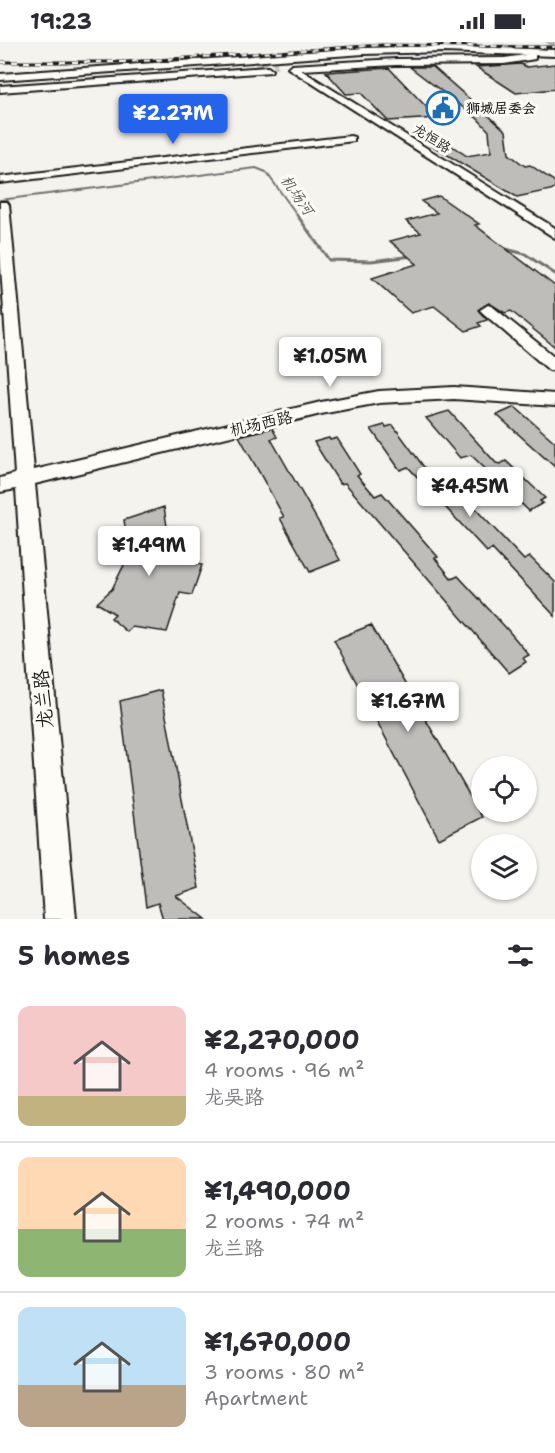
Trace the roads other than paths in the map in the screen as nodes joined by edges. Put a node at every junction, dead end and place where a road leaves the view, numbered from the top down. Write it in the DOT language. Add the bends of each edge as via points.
graph roads {
  1 [pos="552,56"];
  2 [pos="532,57"];
  3 [pos="255,65"];
  4 [pos="273,66"];
  5 [pos="0,77"];
  6 [pos="0,83"];
  7 [pos="0,89"];
  8 [pos="350,139"];
  9 [pos="0,180"];
  10 [pos="3,205"];
  11 [pos="555,234"];
  12 [pos="488,310"];
  13 [pos="555,366"];
  14 [pos="555,400"];
  15 [pos="12,483"];
  16 [pos="60,919"];
  1 -- 2 [label="main road"];
  1 -- 5 [label="main road" via="444,49 364,51"];
  2 -- 4 [label="main road" via="403,56"];
  2 -- 11 [label="street, 龙恒路" via="292,68"];
  3 -- 6 [label="main road"];
  4 -- 7 [label="street"];
  8 -- 9 [label="street"];
  10 -- 15 [label="street, 龙兰路"];
  12 -- 13 [label="street"];
  14 -- 15 [label="street, 机场西路" via="454,393 379,397"];
  15 -- 16 [label="street, 龙兰路"];
}
